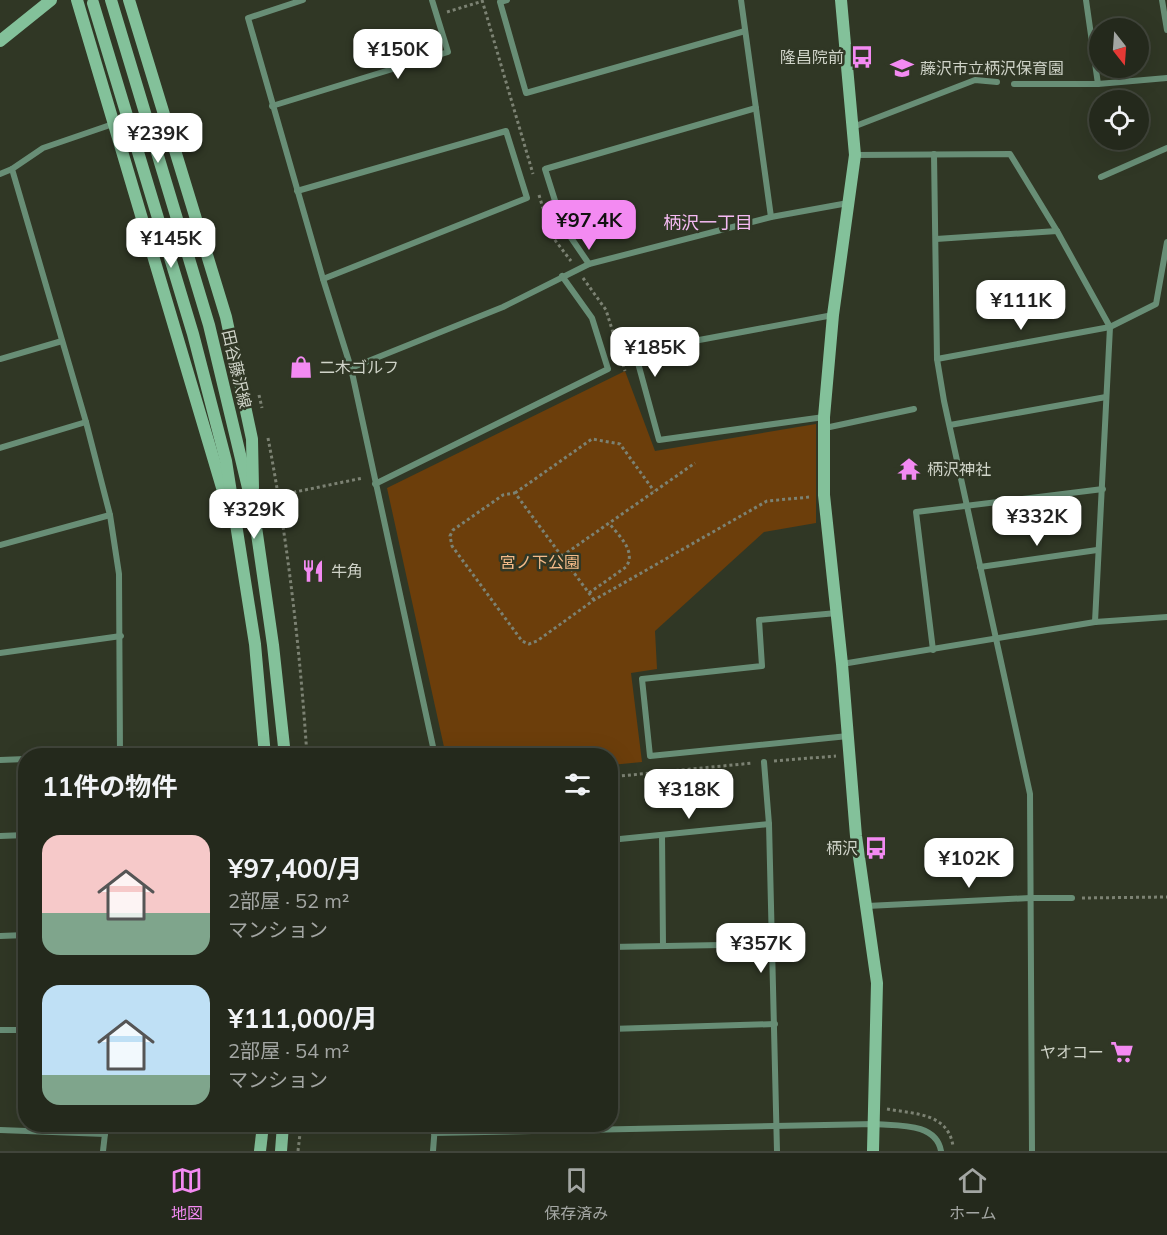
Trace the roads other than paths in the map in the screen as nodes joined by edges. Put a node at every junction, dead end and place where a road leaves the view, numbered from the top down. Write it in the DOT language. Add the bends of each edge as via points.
graph roads {
  1 [pos="51,0"];
  2 [pos="77,0"];
  3 [pos="111,0"];
  4 [pos="129,0"];
  5 [pos="303,0"];
  6 [pos="432,0"];
  7 [pos="507,0"];
  8 [pos="741,0"];
  9 [pos="841,0"];
  10 [pos="1086,0"];
  11 [pos="1162,0"];
  12 [pos="93,3"];
  13 [pos="1167,30"];
  14 [pos="745,31"];
  15 [pos="0,41"];
  16 [pos="1167,78"];
  17 [pos="997,82"];
  18 [pos="1014,84"];
  19 [pos="1098,84"];
  20 [pos="272,106"];
  21 [pos="756,108"];
  22 [pos="113,124"];
  23 [pos="853,127"];
  24 [pos="1167,148"];
  25 [pos="934,154"];
  26 [pos="855,155"];
  27 [pos="12,169"];
  28 [pos="0,174"];
  29 [pos="1101,177"];
  30 [pos="297,191"];
  31 [pos="848,203"];
  32 [pos="771,217"];
  33 [pos="1057,231"];
  34 [pos="936,239"];
  35 [pos="1167,242"];
  36 [pos="589,264"];
  37 [pos="562,276"];
  38 [pos="323,279"];
  39 [pos="833,315"];
  40 [pos="1110,327"];
  41 [pos="62,341"];
  42 [pos="0,359"];
  43 [pos="937,359"];
  44 [pos="351,368"];
  45 [pos="1106,397"];
  46 [pos="914,408"];
  47 [pos="86,422"];
  48 [pos="825,423"];
  49 [pos="950,425"];
  50 [pos="0,448"];
  51 [pos="375,484"];
  52 [pos="1102,489"];
  53 [pos="967,506"];
  54 [pos="254,513"];
  55 [pos="110,515"];
  56 [pos="0,545"];
  57 [pos="240,545"];
  58 [pos="1097,550"];
  59 [pos="980,567"];
  60 [pos="837,613"];
  61 [pos="1167,617"];
  62 [pos="1095,622"];
  63 [pos="121,636"];
  64 [pos="996,639"];
  65 [pos="933,650"];
  66 [pos="0,653"];
  67 [pos="842,664"];
  68 [pos="848,736"];
  69 [pos="120,748"];
  70 [pos="264,748"];
  71 [pos="284,748"];
  72 [pos="433,748"];
  73 [pos="18,759"];
  74 [pos="0,760"];
  75 [pos="764,762"];
  76 [pos="769,824"];
  77 [pos="18,835"];
  78 [pos="662,835"];
  79 [pos="0,836"];
  80 [pos="618,839"];
  81 [pos="1030,898"];
  82 [pos="1072,898"];
  83 [pos="867,906"];
  84 [pos="18,935"];
  85 [pos="0,936"];
  86 [pos="772,944"];
  87 [pos="663,946"];
  88 [pos="618,947"];
  89 [pos="775,1024"];
  90 [pos="618,1029"];
  91 [pos="0,1030"];
  92 [pos="18,1030"];
  93 [pos="874,1124"];
  94 [pos="778,1125"];
  95 [pos="618,1129"];
  96 [pos="0,1130"];
  97 [pos="18,1131"];
  98 [pos="52,1132"];
  99 [pos="262,1132"];
  100 [pos="282,1132"];
  101 [pos="477,1132"];
  102 [pos="434,1133"];
  103 [pos="105,1134"];
  104 [pos="103,1151"];
  105 [pos="260,1151"];
  106 [pos="281,1151"];
  107 [pos="434,1151"];
  108 [pos="777,1151"];
  109 [pos="873,1151"];
  110 [pos="941,1151"];
  111 [pos="1032,1151"];
  1 -- 15 [label="main road"];
  2 -- 22 [label="main road"];
  3 -- 54 [label="main road, 田谷藤沢線" via="209,325"];
  4 -- 54 [label="main road" via="228,328 252,439"];
  5 -- 20 [label="street" via="248,18"];
  6 -- 20 [label="street" via="448,52"];
  7 -- 14 [label="street" via="500,2 526,93"];
  8 -- 14 [label="street"];
  9 -- 23 [label="main road"];
  10 -- 19 [label="street"];
  11 -- 13 [label="street"];
  12 -- 57 [label="main road, 田谷藤沢線" via="193,334 226,461"];
  14 -- 21 [label="street"];
  16 -- 19 [label="street"];
  17 -- 23 [label="street" via="975,80"];
  18 -- 19 [label="street"];
  20 -- 30 [label="street"];
  21 -- 32 [label="street"];
  21 -- 36 [label="street" via="545,169 562,225"];
  22 -- 27 [label="street" via="43,148"];
  22 -- 57 [label="main road"];
  23 -- 26 [label="main road"];
  24 -- 29 [label="street"];
  25 -- 26 [label="street"];
  25 -- 33 [label="street" via="1010,154"];
  25 -- 34 [label="street"];
  26 -- 31 [label="main road"];
  27 -- 28 [label="street"];
  27 -- 41 [label="street"];
  30 -- 38 [label="street"];
  30 -- 38 [label="street" via="506,131 527,198"];
  31 -- 32 [label="street"];
  31 -- 39 [label="main road"];
  32 -- 36 [label="street"];
  33 -- 34 [label="street"];
  33 -- 40 [label="street"];
  34 -- 43 [label="street"];
  35 -- 40 [label="street" via="1156,304"];
  36 -- 37 [label="street"];
  37 -- 44 [label="street" via="503,307"];
  37 -- 51 [label="street" via="592,318 608,369"];
  38 -- 44 [label="street"];
  39 -- 48 [label="main road"];
  39 -- 48 [label="street" via="636,352 659,440"];
  40 -- 43 [label="street"];
  40 -- 45 [label="street"];
  41 -- 42 [label="street"];
  41 -- 47 [label="street"];
  43 -- 49 [label="street"];
  44 -- 51 [label="street"];
  45 -- 49 [label="street"];
  45 -- 52 [label="street"];
  46 -- 48 [label="street"];
  47 -- 50 [label="street"];
  47 -- 55 [label="street"];
  48 -- 60 [label="main road" via="824,495"];
  49 -- 53 [label="street"];
  51 -- 72 [label="street"];
  52 -- 53 [label="street"];
  52 -- 58 [label="street"];
  53 -- 59 [label="street"];
  53 -- 65 [label="street" via="916,512"];
  54 -- 71 [label="main road, 田谷藤沢線"];
  55 -- 56 [label="street"];
  55 -- 63 [label="street" via="120,574"];
  57 -- 70 [label="main road, 田谷藤沢線" via="255,644"];
  58 -- 59 [label="street"];
  58 -- 62 [label="street"];
  59 -- 64 [label="street"];
  60 -- 67 [label="main road"];
  60 -- 68 [label="street" via="759,621 762,666 642,680 650,756"];
  61 -- 62 [label="street"];
  62 -- 64 [label="street"];
  63 -- 66 [label="street"];
  63 -- 69 [label="street"];
  64 -- 65 [label="street"];
  64 -- 81 [label="street" via="1030,794"];
  65 -- 67 [label="street"];
  67 -- 68 [label="main road"];
  68 -- 83 [label="main road" via="856,836"];
  73 -- 74 [label="street"];
  75 -- 76 [label="street"];
  76 -- 78 [label="street"];
  76 -- 86 [label="street"];
  77 -- 79 [label="street"];
  78 -- 80 [label="street"];
  78 -- 87 [label="street"];
  81 -- 82 [label="street"];
  81 -- 83 [label="street"];
  81 -- 111 [label="street"];
  83 -- 93 [label="main road" via="877,983"];
  84 -- 85 [label="street"];
  86 -- 87 [label="street"];
  86 -- 89 [label="street"];
  87 -- 88 [label="street"];
  89 -- 90 [label="street"];
  89 -- 94 [label="street"];
  91 -- 92 [label="street"];
  93 -- 94 [label="street"];
  93 -- 109 [label="main road"];
  93 -- 110 [label="street" via="928,1131"];
  94 -- 95 [label="street"];
  94 -- 108 [label="street"];
  96 -- 97 [label="street"];
  98 -- 103 [label="street"];
  99 -- 105 [label="main road"];
  100 -- 106 [label="main road"];
  101 -- 102 [label="street"];
  102 -- 107 [label="street"];
  103 -- 104 [label="street"];
}
